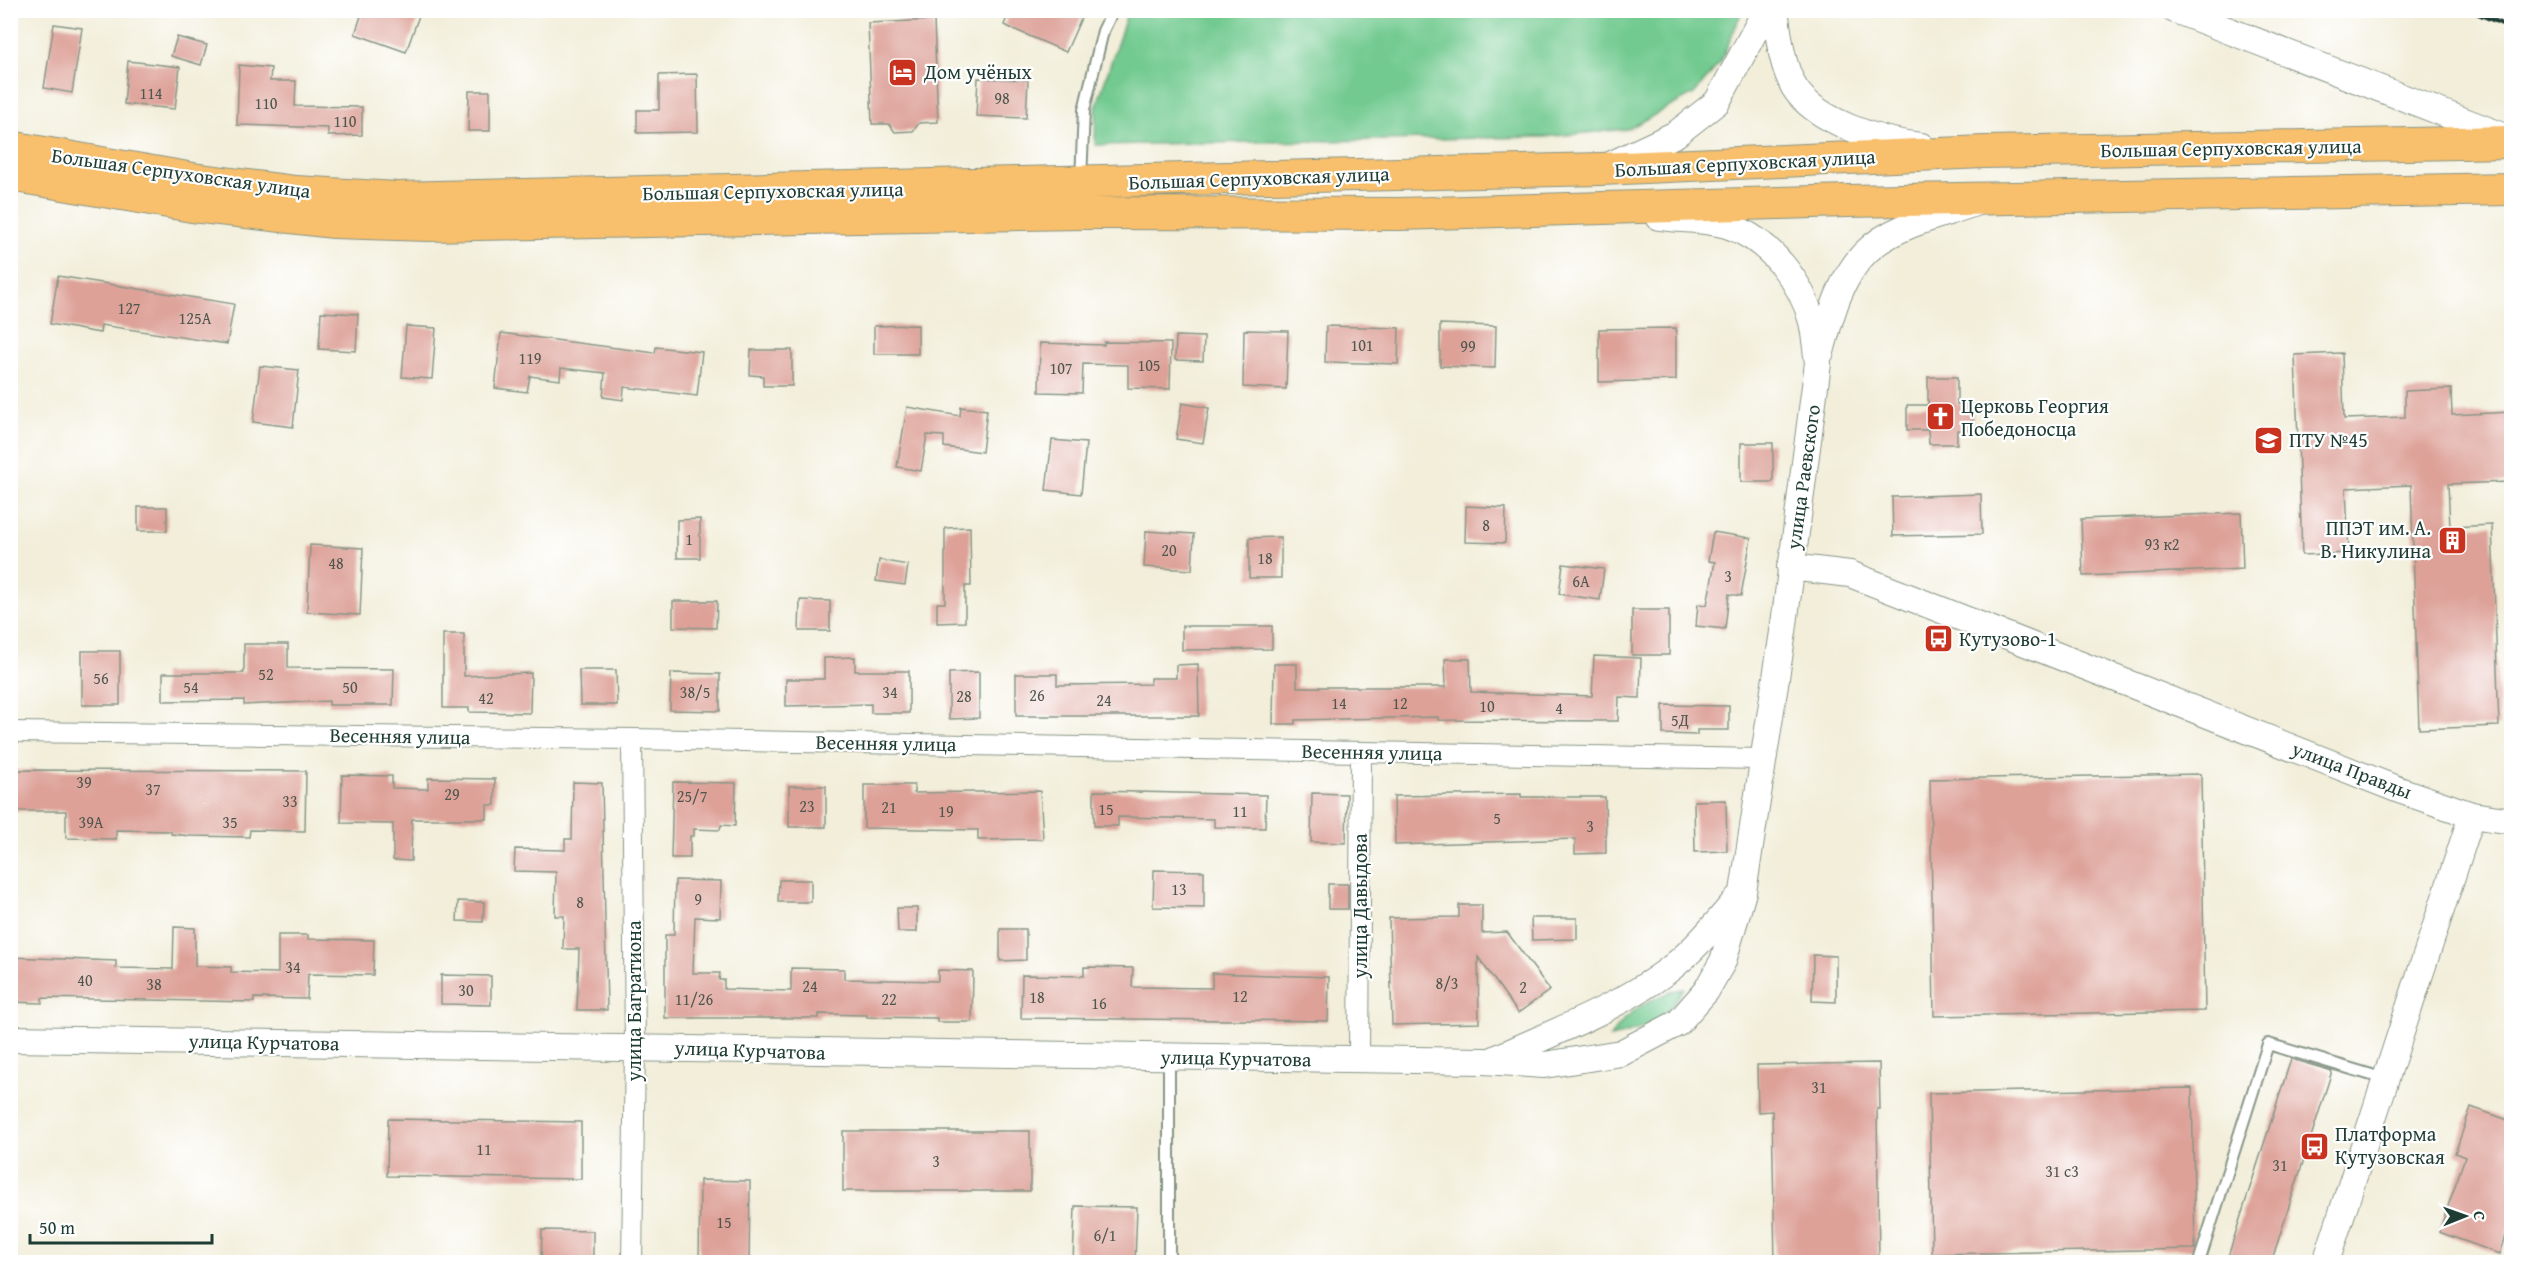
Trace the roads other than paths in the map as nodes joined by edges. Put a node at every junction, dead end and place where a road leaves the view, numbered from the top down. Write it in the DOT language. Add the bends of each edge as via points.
graph roads {
  1 [pos="1113,10"];
  2 [pos="1766,10"];
  3 [pos="1775,10"];
  4 [pos="2175,10"];
  5 [pos="2511,141"];
  6 [pos="10,147"];
  7 [pos="1984,152"];
  8 [pos="1601,169"];
  9 [pos="10,175"];
  10 [pos="1081,183"];
  11 [pos="2511,189"];
  12 [pos="1988,198"];
  13 [pos="1598,209"];
  14 [pos="1818,363"];
  15 [pos="1790,567"];
  16 [pos="10,732"];
  17 [pos="632,739"];
  18 [pos="1361,752"];
  19 [pos="1762,759"];
  20 [pos="2472,815"];
  21 [pos="2511,821"];
  22 [pos="1743,892"];
  23 [pos="10,1040"];
  24 [pos="635,1046"];
  25 [pos="1169,1057"];
  26 [pos="1359,1059"];
  27 [pos="1490,1061"];
  28 [pos="2385,1079"];
  29 [pos="632,1263"];
  30 [pos="1169,1263"];
  31 [pos="2199,1263"];
  32 [pos="2326,1263"];
  1 -- 10 [label="lane" via="1103,31 1084,110"];
  2 -- 8 [label="street" via="1717,102 1676,134"];
  3 -- 7 [label="street" via="1782,59 1795,88 1812,107 1860,132 1900,144"];
  4 -- 5 [label="street"];
  5 -- 7 [label="main road, Большая Серпуховская улица"];
  6 -- 10 [label="main road, Большая Серпуховская улица" via="296,192 398,198"];
  7 -- 8 [label="main road, Большая Серпуховская улица"];
  8 -- 10 [label="main road, Большая Серпуховская улица"];
  9 -- 13 [label="main road, Большая Серпуховская улица" via="192,206 334,222 428,225 1082,213 1399,214"];
  11 -- 12 [label="main road, Большая Серпуховская улица"];
  12 -- 13 [label="main road, Большая Серпуховская улица"];
  12 -- 14 [label="street" via="1897,232 1866,252 1848,277 1832,313"];
  13 -- 14 [label="street, улица Раевского" via="1731,226 1755,240 1780,260 1801,295 1812,321"];
  14 -- 15 [label="street, улица Раевского"];
  15 -- 19 [label="street, улица Раевского"];
  15 -- 20 [label="street, улица Правды" via="1850,574"];
  16 -- 17 [label="street, Весенняя улица"];
  17 -- 18 [label="street, Весенняя улица"];
  17 -- 24 [label="street, улица Багратиона"];
  18 -- 19 [label="street, Весенняя улица"];
  18 -- 26 [label="street, улица Давыдова"];
  19 -- 22 [label="street, улица Раевского"];
  20 -- 21 [label="street, улица Правды"];
  20 -- 28 [label="street"];
  22 -- 27 [label="street, улица Курчатова" via="1705,938 1665,972 1590,1017"];
  22 -- 27 [label="street, улица Курчатова" via="1723,961 1706,991 1678,1023 1621,1053 1544,1065"];
  23 -- 24 [label="street, улица Курчатова"];
  24 -- 25 [label="street, улица Курчатова"];
  24 -- 29 [label="street, улица Багратиона"];
  25 -- 26 [label="street, улица Курчатова"];
  25 -- 30 [label="lane"];
  26 -- 27 [label="street, улица Курчатова"];
  28 -- 31 [label="lane" via="2268,1044"];
  28 -- 32 [label="street"];
}
